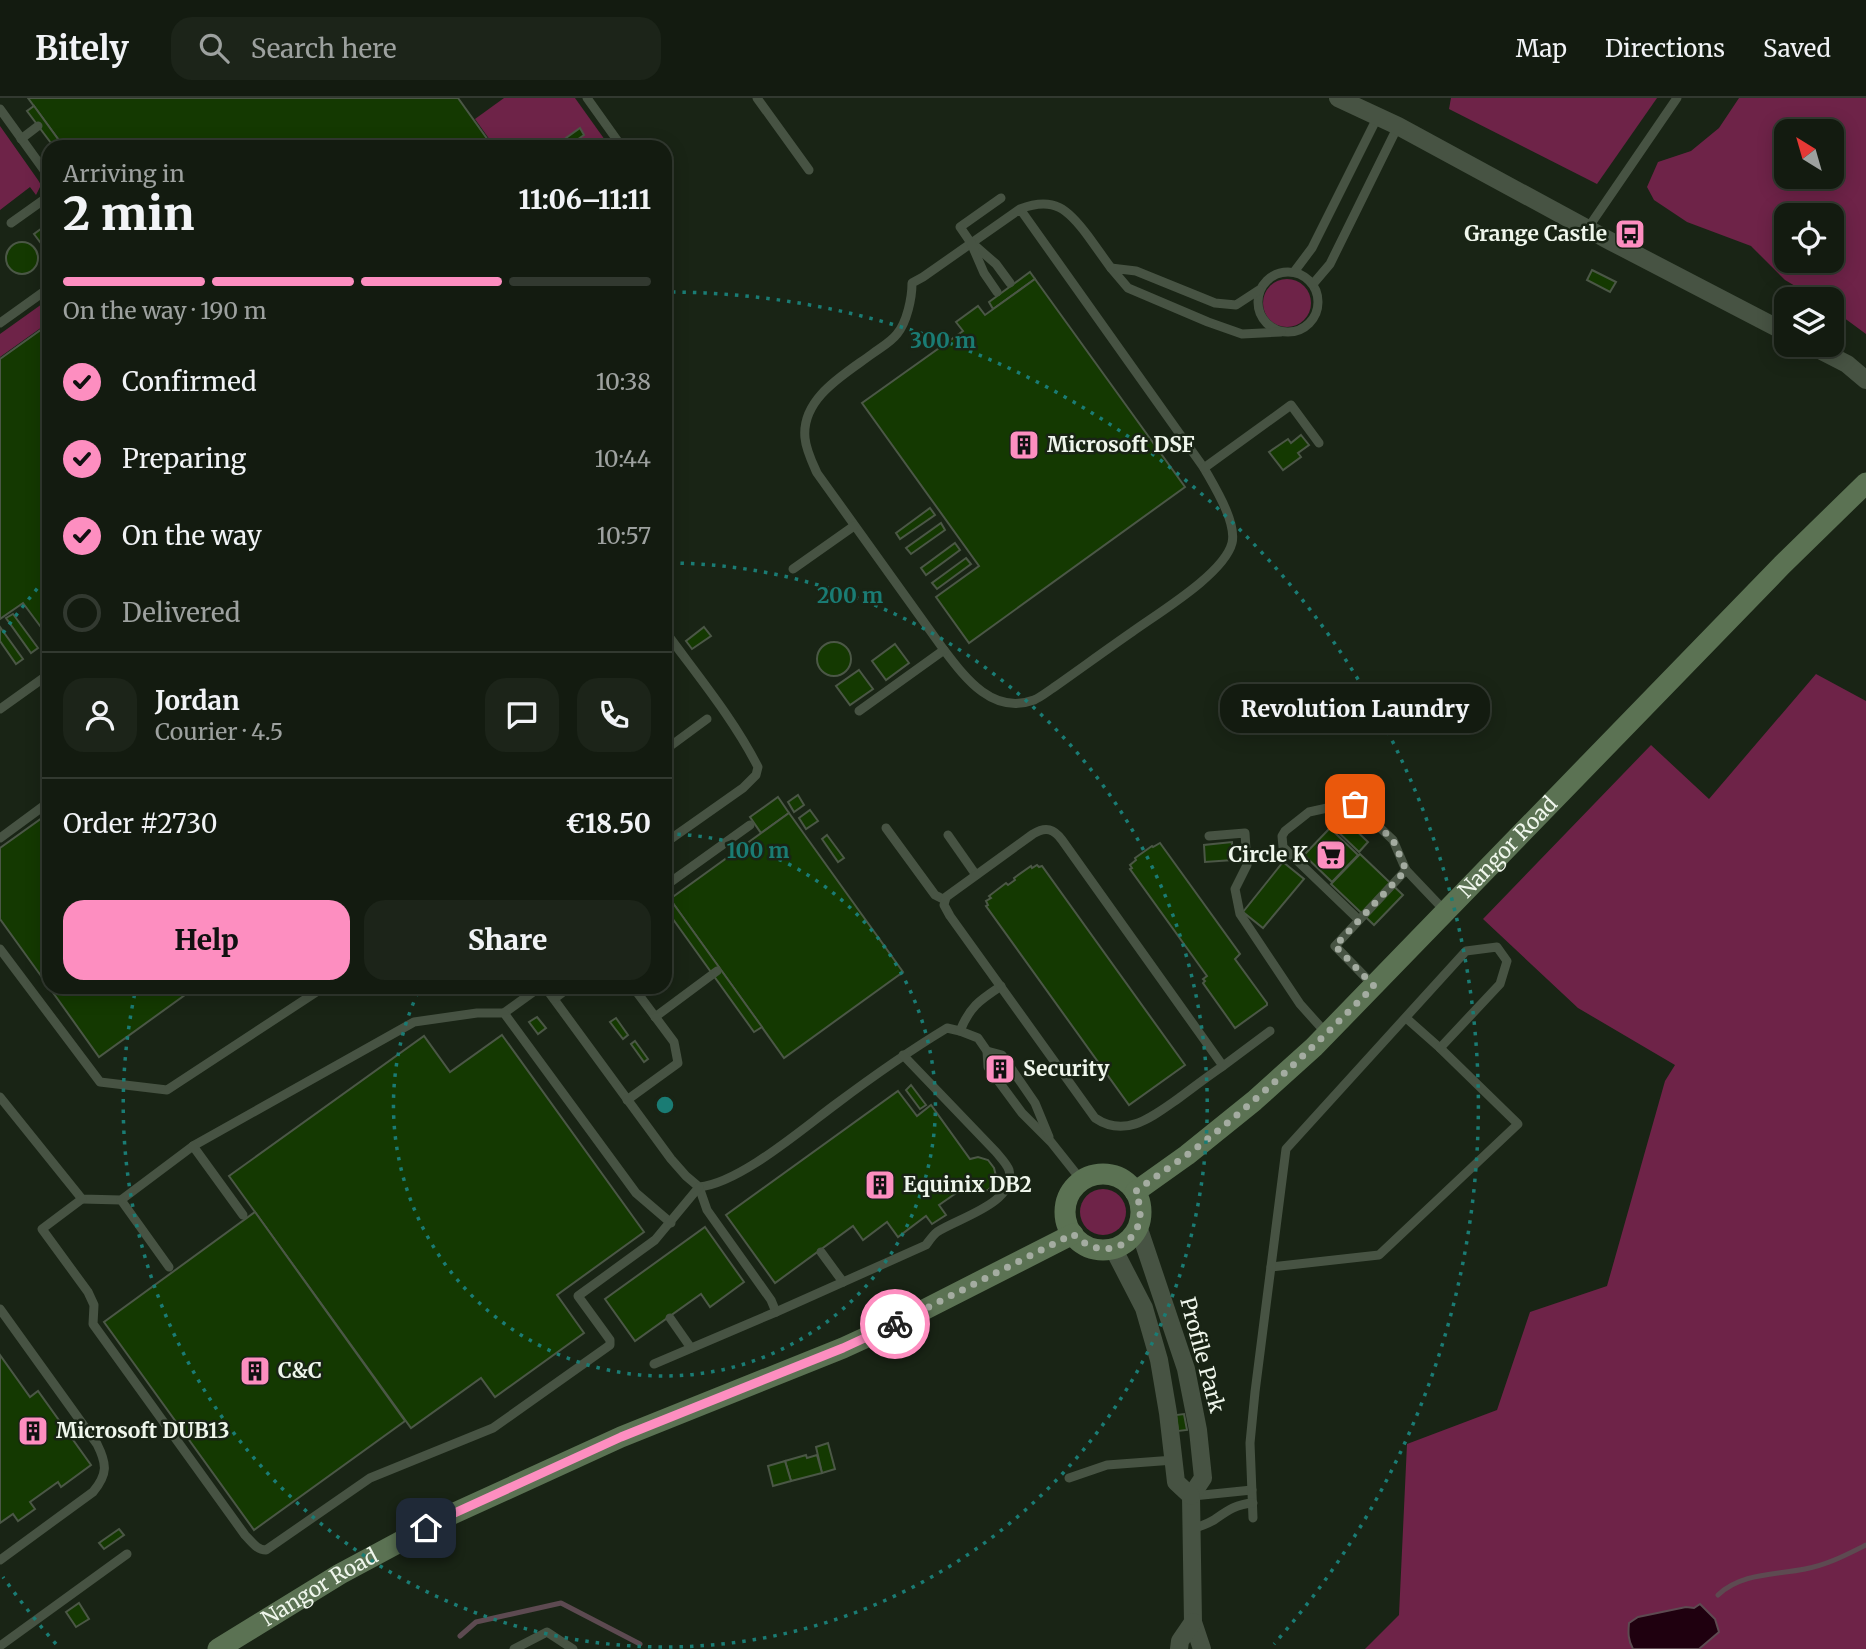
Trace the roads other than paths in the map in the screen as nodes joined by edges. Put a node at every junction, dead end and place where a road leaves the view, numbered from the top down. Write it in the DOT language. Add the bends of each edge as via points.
graph roads {
  1 [pos="587,98"];
  2 [pos="757,98"];
  3 [pos="1338,98"];
  4 [pos="1677,98"];
  5 [pos="0,109"];
  6 [pos="1378,116"];
  7 [pos="38,126"];
  8 [pos="1398,126"];
  9 [pos="21,139"];
  10 [pos="617,140"];
  11 [pos="42,168"];
  12 [pos="808,170"];
  13 [pos="1000,198"];
  14 [pos="42,201"];
  15 [pos="1020,209"];
  16 [pos="11,223"];
  17 [pos="1588,228"];
  18 [pos="971,243"];
  19 [pos="1111,268"];
  20 [pos="1294,272"];
  21 [pos="1010,283"];
  22 [pos="1312,284"];
  23 [pos="1259,290"];
  24 [pos="997,292"];
  25 [pos="42,293"];
  26 [pos="0,323"];
  27 [pos="1774,326"];
  28 [pos="1281,332"];
  29 [pos="1833,357"];
  30 [pos="1847,364"];
  31 [pos="1866,367"];
  32 [pos="1866,380"];
  33 [pos="1320,443"];
  34 [pos="1203,468"];
  35 [pos="1866,483"];
  36 [pos="854,526"];
  37 [pos="793,569"];
  38 [pos="672,640"];
  39 [pos="944,650"];
  40 [pos="42,679"];
  41 [pos="0,709"];
  42 [pos="859,711"];
  43 [pos="707,719"];
  44 [pos="672,745"];
  45 [pos="42,807"];
  46 [pos="750,825"];
  47 [pos="886,828"];
  48 [pos="948,835"];
  49 [pos="1209,836"];
  50 [pos="0,838"];
  51 [pos="672,838"];
  52 [pos="1406,870"];
  53 [pos="976,875"];
  54 [pos="672,881"];
  55 [pos="944,901"];
  56 [pos="1446,912"];
  57 [pos="1359,920"];
  58 [pos="0,948"];
  59 [pos="717,971"];
  60 [pos="1001,986"];
  61 [pos="1374,986"];
  62 [pos="313,994"];
  63 [pos="532,994"];
  64 [pos="549,994"];
  65 [pos="561,994"];
  66 [pos="639,994"];
  67 [pos="554,999"];
  68 [pos="505,1013"];
  69 [pos="655,1017"];
  70 [pos="1406,1018"];
  71 [pos="960,1031"];
  72 [pos="1270,1031"];
  73 [pos="1327,1034"];
  74 [pos="1440,1048"];
  75 [pos="987,1051"];
  76 [pos="903,1055"];
  77 [pos="1223,1066"];
  78 [pos="0,1097"];
  79 [pos="627,1100"];
  80 [pos="1051,1142"];
  81 [pos="193,1146"];
  82 [pos="1082,1181"];
  83 [pos="699,1187"];
  84 [pos="1135,1192"];
  85 [pos="82,1199"];
  86 [pos="121,1200"];
  87 [pos="243,1215"];
  88 [pos="671,1223"];
  89 [pos="1138,1226"];
  90 [pos="1073,1234"];
  91 [pos="1114,1248"];
  92 [pos="821,1252"];
  93 [pos="169,1267"];
  94 [pos="1271,1267"];
  95 [pos="843,1282"];
  96 [pos="0,1309"];
  97 [pos="776,1312"];
  98 [pos="670,1318"];
  99 [pos="691,1348"];
  100 [pos="654,1364"];
  101 [pos="1174,1460"];
  102 [pos="1069,1478"];
  103 [pos="1252,1490"];
  104 [pos="1192,1496"];
  105 [pos="1253,1503"];
  106 [pos="1253,1518"];
  107 [pos="1191,1529"];
  108 [pos="127,1554"];
  109 [pos="0,1560"];
  110 [pos="1193,1622"];
  111 [pos="0,1646"];
  112 [pos="218,1649"];
  113 [pos="514,1649"];
  114 [pos="573,1649"];
  115 [pos="1179,1649"];
  116 [pos="1202,1649"];
  1 -- 10 [label="lane"];
  2 -- 12 [label="lane"];
  3 -- 6 [label="street"];
  4 -- 17 [label="lane"];
  5 -- 9 [label="lane"];
  6 -- 8 [label="street"];
  6 -- 20 [label="lane" via="1312,248"];
  7 -- 9 [label="lane"];
  8 -- 17 [label="street"];
  8 -- 22 [label="lane" via="1330,264"];
  9 -- 11 [label="lane"];
  13 -- 18 [label="lane" via="960,226"];
  14 -- 16 [label="lane"];
  15 -- 18 [label="lane"];
  15 -- 19 [label="lane" via="1047,203 1062,208"];
  15 -- 34 [label="lane"];
  17 -- 27 [label="street"];
  18 -- 21 [label="lane"];
  18 -- 24 [label="lane"];
  18 -- 36 [label="lane" via="912,283 897,334 835,381 812,406 805,438 810,459"];
  19 -- 23 [label="lane" via="1136,271 1215,303 1236,305"];
  19 -- 28 [label="lane" via="1128,288 1208,322 1242,334"];
  20 -- 22 [label="lane"];
  20 -- 23 [label="lane" via="1274,275"];
  22 -- 28 [label="lane" via="1319,304 1316,314 1302,329"];
  23 -- 28 [label="lane" via="1258,311 1263,321"];
  25 -- 26 [label="lane"];
  29 -- 30 [label="street"];
  30 -- 31 [label="street"];
  30 -- 32 [label="street"];
  33 -- 34 [label="lane" via="1292,405"];
  34 -- 39 [label="lane" via="1231,523 1232,542 1221,563 1196,587 1053,688 1034,700 1010,704 988,697"];
  35 -- 56 [label="main road, Nangor Road"];
  36 -- 37 [label="lane"];
  36 -- 39 [label="lane"];
  38 -- 51 [label="lane" via="758,766 743,788"];
  39 -- 42 [label="lane"];
  40 -- 41 [label="lane"];
  43 -- 44 [label="lane"];
  45 -- 50 [label="lane"];
  46 -- 54 [label="lane"];
  47 -- 55 [label="lane"];
  48 -- 53 [label="lane"];
  49 -- 73 [label="lane" via="1245,833 1247,865 1235,889 1240,914 1300,1004"];
  52 -- 56 [label="lane"];
  52 -- 57 [label="lane"];
  52 -- 57 [label="lane" via="1393,840 1350,803 1309,812 1285,831 1283,847"];
  53 -- 55 [label="lane"];
  53 -- 77 [label="lane" via="1038,831 1053,831"];
  55 -- 60 [label="lane"];
  56 -- 61 [label="main road, Nangor Road"];
  57 -- 61 [label="lane" via="1335,946"];
  58 -- 62 [label="lane" via="100,1082 167,1090"];
  59 -- 69 [label="lane"];
  60 -- 71 [label="lane" via="976,1003"];
  60 -- 77 [label="lane" via="1095,1118 1104,1124 1116,1127 1150,1119"];
  61 -- 73 [label="main road, Nangor Road"];
  63 -- 68 [label="lane"];
  64 -- 67 [label="lane"];
  65 -- 67 [label="lane"];
  66 -- 69 [label="lane"];
  67 -- 79 [label="lane"];
  68 -- 81 [label="lane" via="414,1022"];
  68 -- 88 [label="lane" via="636,1193"];
  69 -- 79 [label="lane" via="674,1042 678,1063"];
  70 -- 74 [label="lane"];
  70 -- 74 [label="lane" via="1466,951 1497,947 1507,961 1500,984"];
  70 -- 94 [label="lane" via="1286,1149"];
  71 -- 75 [label="lane" via="978,1038"];
  71 -- 76 [label="lane" via="947,1028"];
  72 -- 77 [label="lane"];
  73 -- 84 [label="main road, Nangor Road" via="1254,1101"];
  74 -- 94 [label="lane" via="1518,1124 1378,1255"];
  75 -- 80 [label="lane" via="988,1067 1022,1113"];
  75 -- 80 [label="lane" via="1002,1055 1035,1103"];
  76 -- 83 [label="lane" via="748,1169 712,1186"];
  76 -- 95 [label="lane" via="996,1152 1008,1168 1010,1180 1005,1193 936,1233 926,1245"];
  78 -- 85 [label="lane"];
  79 -- 83 [label="lane" via="671,1159"];
  80 -- 82 [label="lane"];
  81 -- 86 [label="lane"];
  81 -- 87 [label="lane"];
  82 -- 84 [label="main road" via="1105,1174 1127,1182"];
  82 -- 90 [label="main road" via="1067,1200 1067,1224"];
  83 -- 88 [label="lane"];
  83 -- 97 [label="lane" via="707,1210"];
  84 -- 89 [label="main road" via="1141,1209"];
  85 -- 86 [label="lane"];
  85 -- 88 [label="lane" via="42,1229 88,1292 94,1305 93,1324 245,1535 261,1550 370,1478 493,1428 610,1345 578,1296"];
  86 -- 93 [label="lane"];
  89 -- 91 [label="main road" via="1124,1244"];
  89 -- 104 [label="street, Profile Park" via="1186,1370 1203,1478"];
  90 -- 91 [label="main road" via="1091,1248"];
  90 -- 112 [label="main road, Nangor Road" via="843,1348 621,1437 448,1516 340,1574"];
  91 -- 101 [label="street, Profile Park" via="1144,1308"];
  92 -- 95 [label="lane"];
  94 -- 103 [label="lane" via="1250,1443"];
  95 -- 97 [label="lane"];
  96 -- 109 [label="lane" via="97,1444 105,1469 93,1492"];
  97 -- 99 [label="lane"];
  98 -- 99 [label="lane"];
  99 -- 100 [label="lane"];
  101 -- 102 [label="lane" via="1107,1465"];
  101 -- 104 [label="street, Profile Park" via="1176,1482"];
  103 -- 104 [label="lane"];
  103 -- 105 [label="lane"];
  104 -- 107 [label="street, Profile Park"];
  105 -- 106 [label="lane"];
  105 -- 107 [label="lane"];
  107 -- 110 [label="street, Profile Park"];
  108 -- 111 [label="lane"];
  110 -- 115 [label="street, Profile Park"];
  110 -- 116 [label="street, Profile Park"];
  113 -- 114 [label="lane" via="547,1632"];
}
